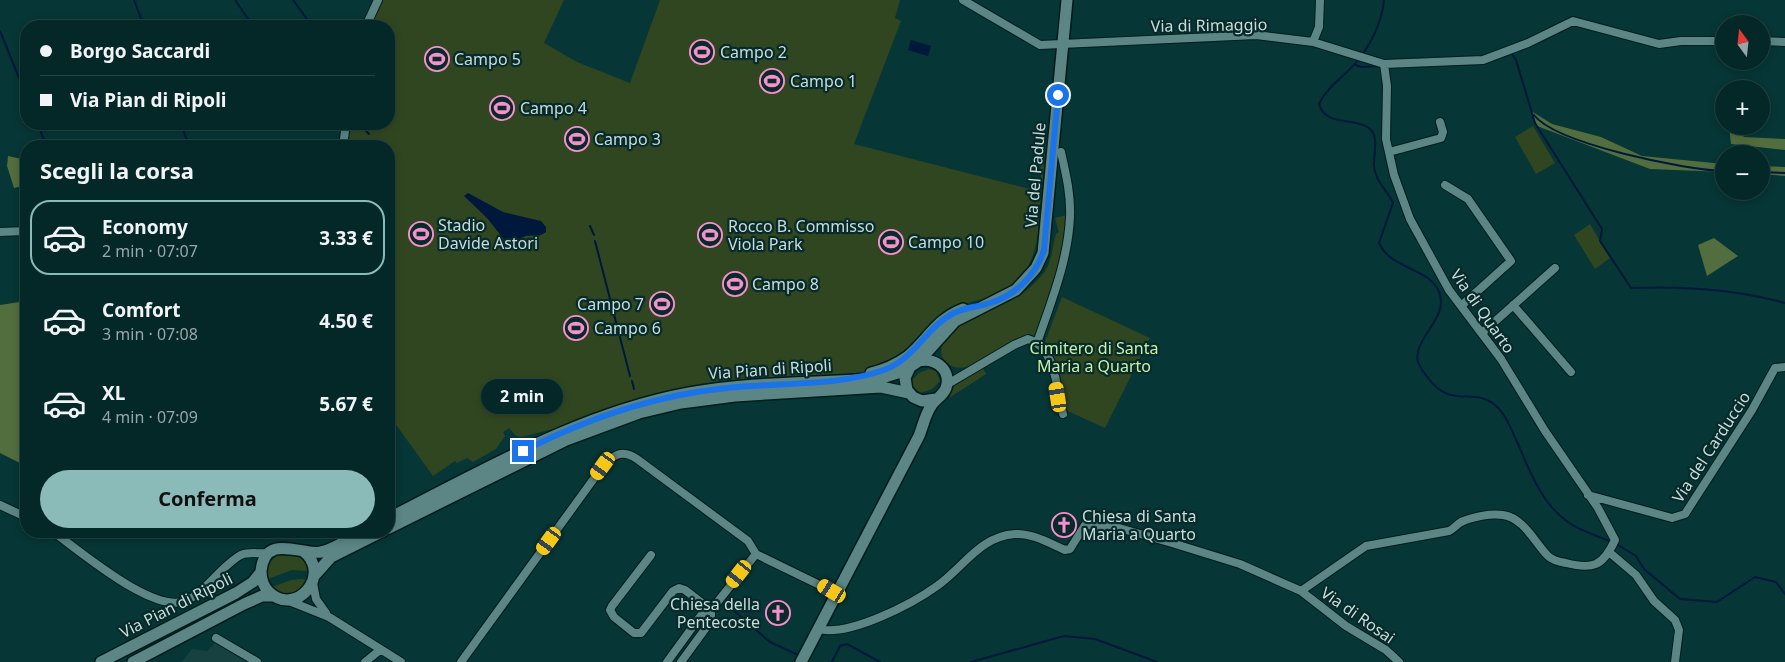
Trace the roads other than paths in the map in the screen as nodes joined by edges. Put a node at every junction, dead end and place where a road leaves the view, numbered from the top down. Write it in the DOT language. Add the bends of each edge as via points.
graph roads {
  1 [pos="378,0"];
  2 [pos="963,0"];
  3 [pos="1067,0"];
  4 [pos="1320,0"];
  5 [pos="369,20"];
  6 [pos="1715,41"];
  7 [pos="1770,41"];
  8 [pos="1313,42"];
  9 [pos="1785,42"];
  10 [pos="1062,45"];
  11 [pos="1384,64"];
  12 [pos="1440,122"];
  13 [pos="1062,152"];
  14 [pos="1389,152"];
  15 [pos="1445,185"];
  16 [pos="20,231"];
  17 [pos="0,232"];
  18 [pos="1555,268"];
  19 [pos="989,304"];
  20 [pos="1462,306"];
  21 [pos="1513,306"];
  22 [pos="1482,333"];
  23 [pos="938,337"];
  24 [pos="1038,345"];
  25 [pos="919,360"];
  26 [pos="978,366"];
  27 [pos="942,367"];
  28 [pos="1785,367"];
  29 [pos="907,370"];
  30 [pos="1571,372"];
  31 [pos="851,379"];
  32 [pos="946,385"];
  33 [pos="909,393"];
  34 [pos="936,399"];
  35 [pos="918,400"];
  36 [pos="1063,414"];
  37 [pos="922,424"];
  38 [pos="1588,495"];
  39 [pos="0,505"];
  40 [pos="20,514"];
  41 [pos="395,515"];
  42 [pos="395,525"];
  43 [pos="62,538"];
  44 [pos="349,538"];
  45 [pos="369,538"];
  46 [pos="273,552"];
  47 [pos="303,552"];
  48 [pos="1609,552"];
  49 [pos="251,554"];
  50 [pos="652,554"];
  51 [pos="756,554"];
  52 [pos="262,570"];
  53 [pos="314,580"];
  54 [pos="1302,591"];
  55 [pos="836,593"];
  56 [pos="278,598"];
  57 [pos="711,610"];
  58 [pos="329,617"];
  59 [pos="818,629"];
  60 [pos="216,638"];
  61 [pos="380,650"];
  62 [pos="101,662"];
  63 [pos="133,662"];
  64 [pos="257,662"];
  65 [pos="365,662"];
  66 [pos="401,662"];
  67 [pos="461,662"];
  68 [pos="667,662"];
  69 [pos="681,662"];
  70 [pos="801,662"];
  71 [pos="1399,662"];
  72 [pos="1675,662"];
  1 -- 5 [label="street"];
  2 -- 10 [label="street" via="1036,44"];
  3 -- 10 [label="main road, Via del Padule"];
  4 -- 8 [label="street" via="1319,27"];
  6 -- 11 [label="street, Via di Rimaggio" via="1659,44 1573,21 1482,60"];
  7 -- 9 [label="street"];
  8 -- 10 [label="street, Via di Rimaggio" via="1256,35"];
  8 -- 11 [label="street, Via di Rimaggio"];
  10 -- 19 [label="main road, Via del Padule" via="1044,250 1036,268 1021,286"];
  11 -- 14 [label="street, Via di Quarto"];
  12 -- 14 [label="street" via="1441,138"];
  13 -- 24 [label="street, Via del Padule" via="1070,198 1065,259"];
  14 -- 20 [label="street, Via di Quarto" via="1410,219 1449,290"];
  15 -- 20 [label="street" via="1468,199 1511,261"];
  16 -- 17 [label="street"];
  18 -- 21 [label="street"];
  19 -- 23 [label="main road, Via del Padule" via="955,321"];
  19 -- 31 [label="main road, Via Pian di Ripoli" via="950,315 900,362 885,370"];
  20 -- 22 [label="street, Via di Quarto"];
  21 -- 22 [label="street"];
  21 -- 30 [label="street"];
  22 -- 38 [label="street, Via di Quarto"];
  23 -- 25 [label="main road, Via del Padule"];
  23 -- 27 [label="main road"];
  24 -- 26 [label="street" via="1024,340"];
  24 -- 36 [label="street" via="1050,360"];
  25 -- 27 [label="main road" via="929,360"];
  25 -- 29 [label="main road, Via del Padule"];
  26 -- 27 [label="street" via="959,373"];
  26 -- 32 [label="street"];
  27 -- 32 [label="main road"];
  28 -- 38 [label="street, Via del Carduccio" via="1775,368 1685,514 1672,518"];
  29 -- 31 [label="main road, Via Pian di Ripoli" via="886,377"];
  29 -- 33 [label="main road" via="904,382"];
  31 -- 41 [label="main road, Via Pian di Ripoli" via="721,388 636,404 557,434"];
  32 -- 34 [label="main road"];
  33 -- 35 [label="main road"];
  33 -- 42 [label="main road, Via Pian di Ripoli" via="881,387 735,396 681,403 639,413 566,440"];
  34 -- 35 [label="main road"];
  34 -- 37 [label="main road"];
  35 -- 37 [label="main road"];
  37 -- 55 [label="main road" via="920,436"];
  38 -- 48 [label="street, Via di Quarto" via="1614,537"];
  39 -- 40 [label="street"];
  43 -- 49 [label="street" via="138,592 168,604 188,601 238,558"];
  44 -- 47 [label="main road" via="324,551"];
  45 -- 53 [label="main road, Via Pian di Ripoli" via="331,557"];
  46 -- 47 [label="main road" via="288,547"];
  46 -- 49 [label="street"];
  46 -- 52 [label="main road, Via Pian di Ripoli"];
  47 -- 53 [label="main road" via="313,564"];
  48 -- 54 [label="street" via="1598,564 1580,567 1549,557 1516,521 1503,515 1474,518 1459,523 1449,532 1366,546"];
  48 -- 72 [label="street" via="1636,575 1654,601 1675,620 1679,630"];
  49 -- 52 [label="street" via="259,559"];
  50 -- 57 [label="street" via="612,606 610,610 614,617 634,633 641,632 673,591 679,588"];
  51 -- 55 [label="street"];
  51 -- 57 [label="street"];
  51 -- 67 [label="street" via="741,535 637,459 628,453 615,454 603,466"];
  52 -- 56 [label="main road" via="264,586"];
  52 -- 62 [label="main road, Via Pian di Ripoli" via="253,582 236,593"];
  53 -- 56 [label="main road, Via Pian di Ripoli" via="302,596 292,600"];
  53 -- 58 [label="street" via="316,599"];
  54 -- 59 [label="street" via="1240,564 1172,543 1119,528 1085,525 1070,549 1065,550 1025,534 993,540 975,550 921,597 870,621 833,631"];
  54 -- 71 [label="street, Via di Rosai"];
  55 -- 59 [label="main road"];
  56 -- 58 [label="street"];
  56 -- 63 [label="main road, Via Pian di Ripoli" via="262,596"];
  57 -- 68 [label="street" via="702,614"];
  57 -- 69 [label="street" via="711,622"];
  58 -- 61 [label="street"];
  59 -- 70 [label="main road"];
  60 -- 64 [label="street"];
  61 -- 65 [label="street"];
  61 -- 66 [label="street"];
}
